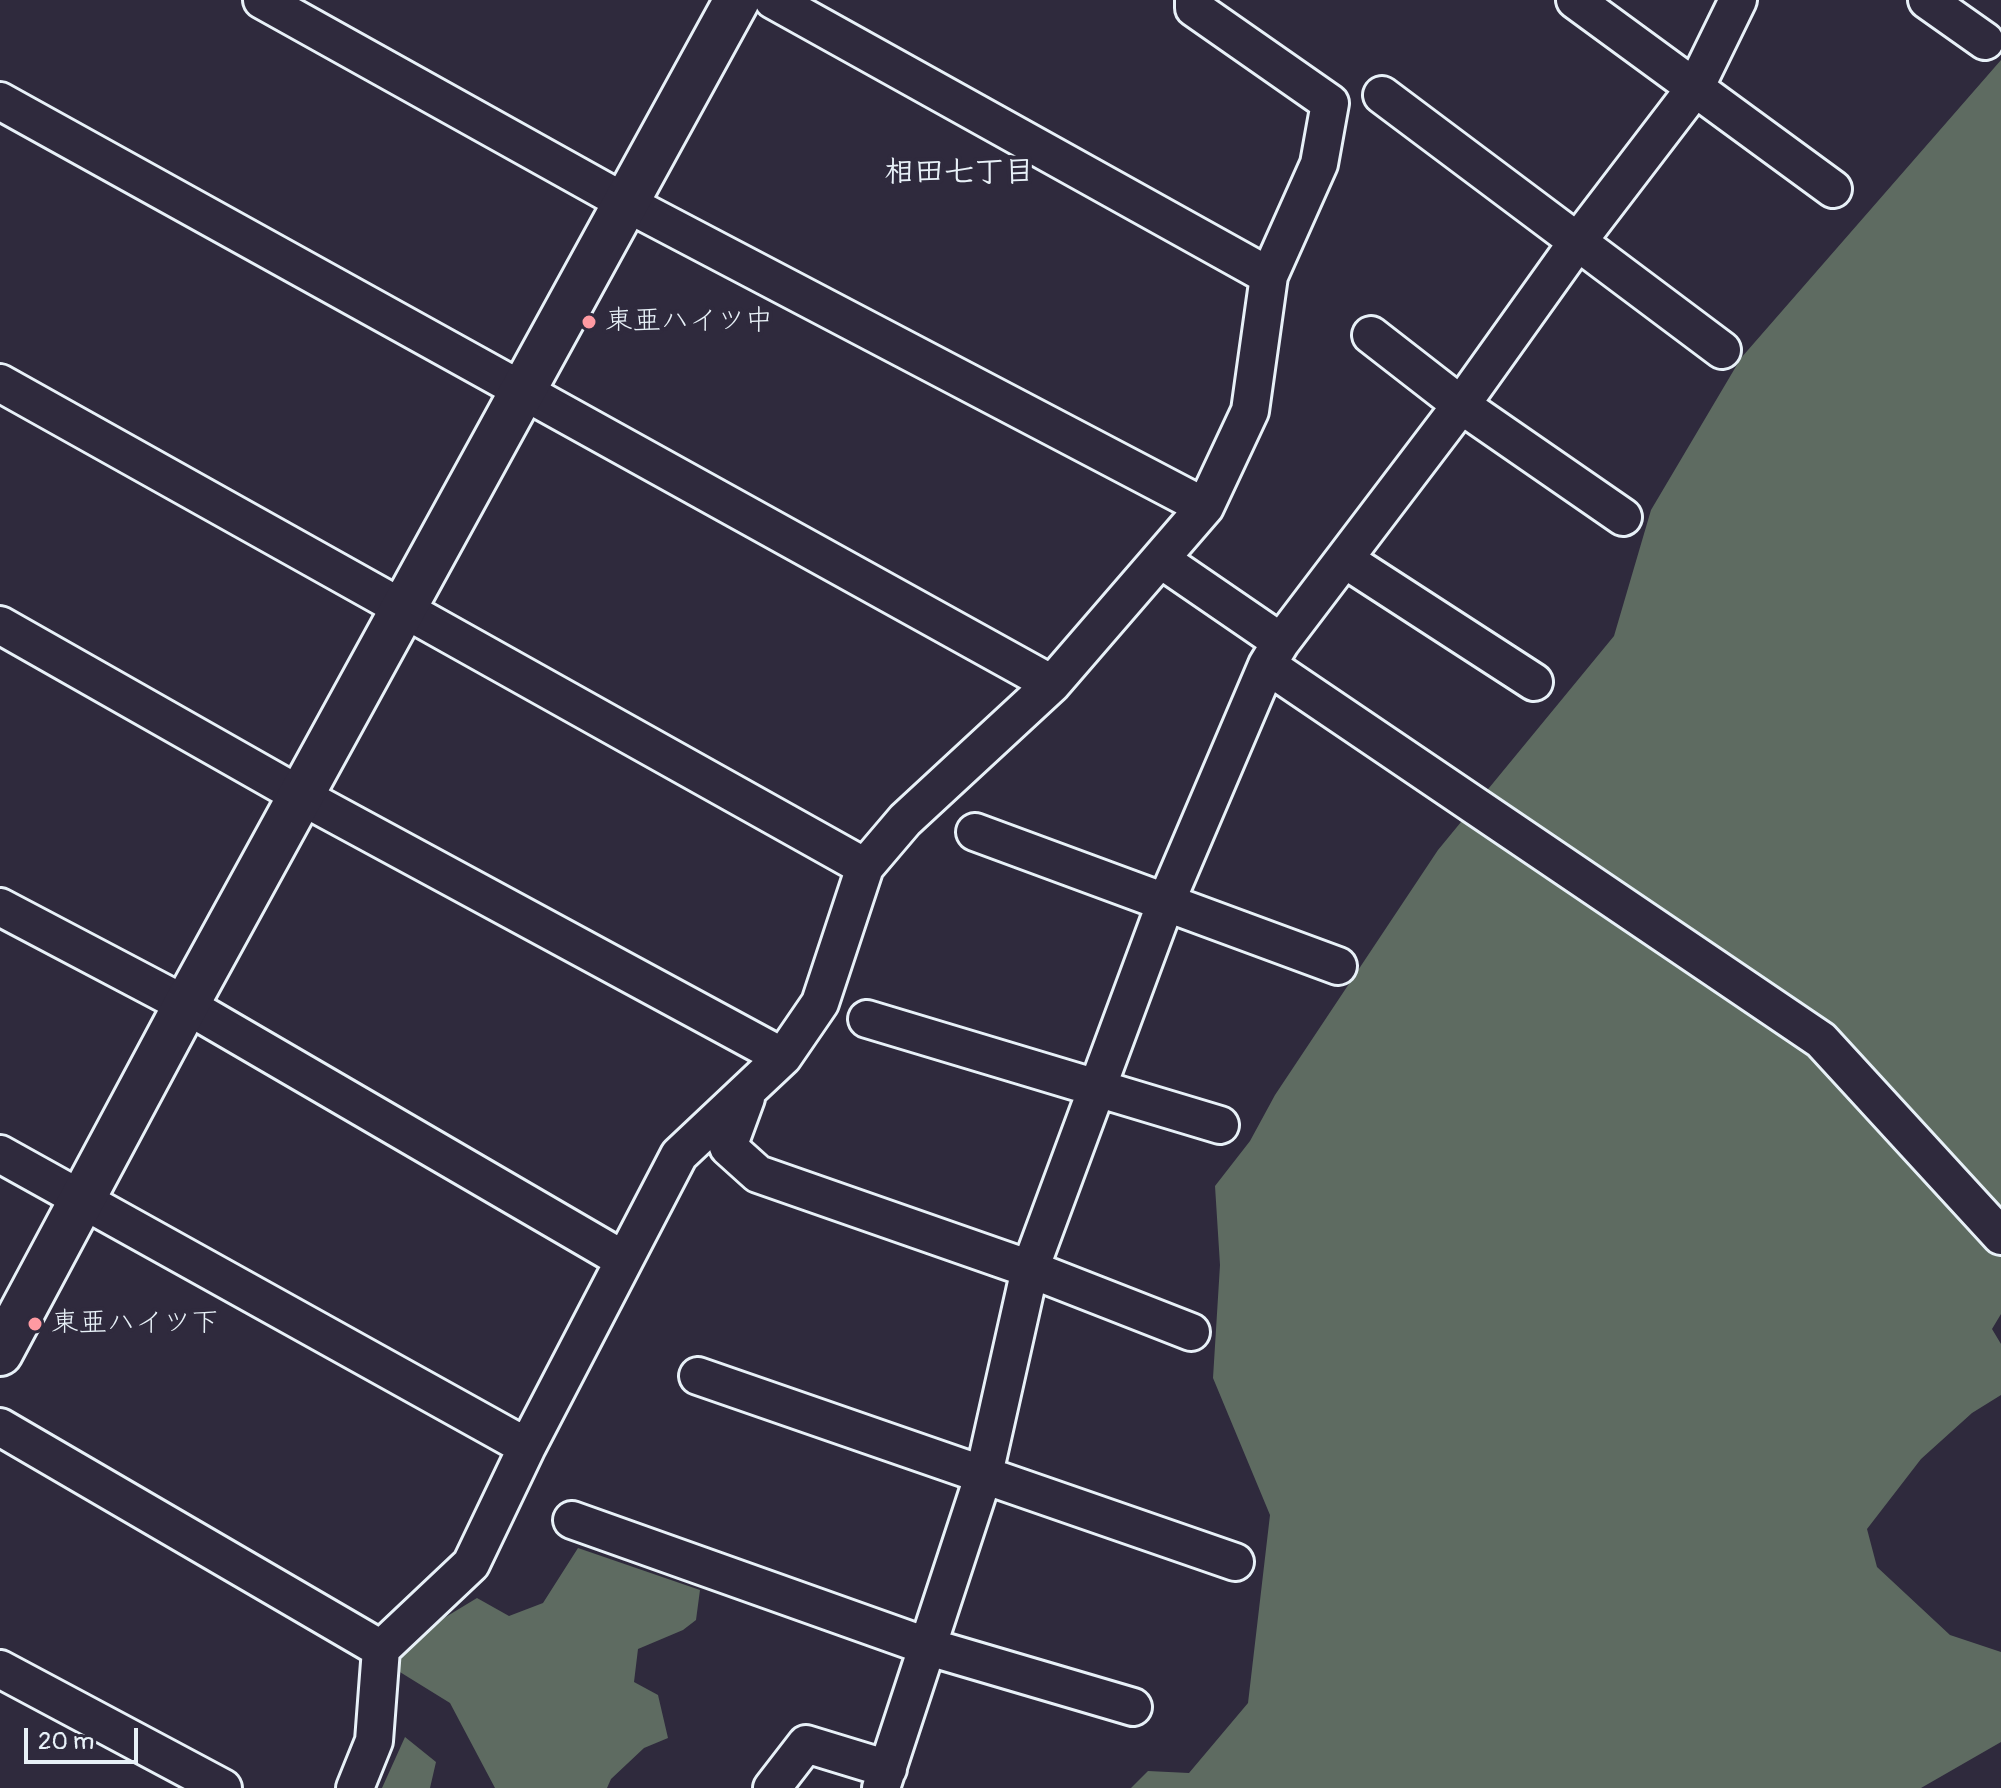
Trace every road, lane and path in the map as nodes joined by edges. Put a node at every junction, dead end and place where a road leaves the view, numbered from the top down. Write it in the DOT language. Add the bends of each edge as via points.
graph roads {
  1 [pos="262,0"];
  2 [pos="737,0"];
  3 [pos="773,0"];
  4 [pos="1194,0"];
  5 [pos="1575,0"];
  6 [pos="1738,0"];
  7 [pos="1927,0"];
  8 [pos="1985,41"];
  9 [pos="1695,88"];
  10 [pos="1382,95"];
  11 [pos="0,101"];
  12 [pos="1833,189"];
  13 [pos="628,204"];
  14 [pos="1578,241"];
  15 [pos="1269,276"];
  16 [pos="1371,335"];
  17 [pos="1722,350"];
  18 [pos="0,383"];
  19 [pos="523,390"];
  20 [pos="1461,405"];
  21 [pos="1205,507"];
  22 [pos="1623,517"];
  23 [pos="1160,559"];
  24 [pos="1344,559"];
  25 [pos="406,610"];
  26 [pos="0,625"];
  27 [pos="1274,653"];
  28 [pos="1534,682"];
  29 [pos="1052,684"];
  30 [pos="303,797"];
  31 [pos="975,832"];
  32 [pos="865,867"];
  33 [pos="1166,902"];
  34 [pos="0,907"];
  35 [pos="1338,966"];
  36 [pos="186,1005"];
  37 [pos="867,1019"];
  38 [pos="783,1057"];
  39 [pos="1096,1090"];
  40 [pos="747,1095"];
  41 [pos="1220,1125"];
  42 [pos="0,1154"];
  43 [pos="82,1202"];
  44 [pos="2001,1236"];
  45 [pos="624,1260"];
  46 [pos="1030,1269"];
  47 [pos="1191,1332"];
  48 [pos="0,1353"];
  49 [pos="698,1376"];
  50 [pos="0,1427"];
  51 [pos="527,1447"];
  52 [pos="984,1474"];
  53 [pos="572,1520"];
  54 [pos="1235,1562"];
  55 [pos="929,1647"];
  56 [pos="381,1649"];
  57 [pos="0,1669"];
  58 [pos="1133,1707"];
  59 [pos="884,1779"];
  60 [pos="223,1788"];
  61 [pos="355,1788"];
  62 [pos="772,1788"];
  1 -- 13 [label="street"];
  2 -- 13 [label="street"];
  3 -- 15 [label="street"];
  4 -- 15 [label="street" via="1194,8 1330,103 1319,164"];
  5 -- 9 [label="street"];
  6 -- 9 [label="street"];
  7 -- 8 [label="street"];
  9 -- 12 [label="street"];
  9 -- 14 [label="street"];
  10 -- 14 [label="street"];
  11 -- 19 [label="street"];
  13 -- 19 [label="street"];
  13 -- 21 [label="street"];
  14 -- 17 [label="street"];
  14 -- 20 [label="street"];
  15 -- 21 [label="street" via="1250,411"];
  16 -- 20 [label="street"];
  18 -- 25 [label="street"];
  19 -- 25 [label="street"];
  19 -- 29 [label="street"];
  20 -- 22 [label="street"];
  20 -- 24 [label="street"];
  21 -- 23 [label="street"];
  23 -- 27 [label="street"];
  23 -- 29 [label="street"];
  24 -- 27 [label="street"];
  24 -- 28 [label="street"];
  25 -- 30 [label="street"];
  25 -- 32 [label="street"];
  26 -- 30 [label="street"];
  27 -- 33 [label="street"];
  27 -- 44 [label="street" via="1821,1040"];
  29 -- 32 [label="street" via="905,820"];
  30 -- 36 [label="street"];
  30 -- 38 [label="street"];
  31 -- 33 [label="street"];
  32 -- 38 [label="street" via="820,1003"];
  33 -- 35 [label="street"];
  33 -- 39 [label="street"];
  34 -- 36 [label="street"];
  36 -- 43 [label="street"];
  36 -- 45 [label="street"];
  37 -- 39 [label="street"];
  38 -- 40 [label="street"];
  39 -- 41 [label="street"];
  39 -- 46 [label="street"];
  40 -- 45 [label="street" via="679,1155"];
  40 -- 46 [label="street" via="728,1147 758,1174"];
  42 -- 43 [label="street"];
  43 -- 48 [label="street"];
  43 -- 51 [label="street"];
  45 -- 51 [label="street"];
  46 -- 47 [label="street"];
  46 -- 52 [label="street"];
  49 -- 52 [label="street"];
  50 -- 56 [label="street"];
  51 -- 56 [label="street" via="471,1564"];
  52 -- 54 [label="street"];
  52 -- 55 [label="street"];
  53 -- 55 [label="street"];
  55 -- 58 [label="street"];
  55 -- 59 [label="street"];
  56 -- 61 [label="street" via="374,1741"];
  57 -- 60 [label="street"];
  59 -- 62 [label="street" via="806,1744"];
}
